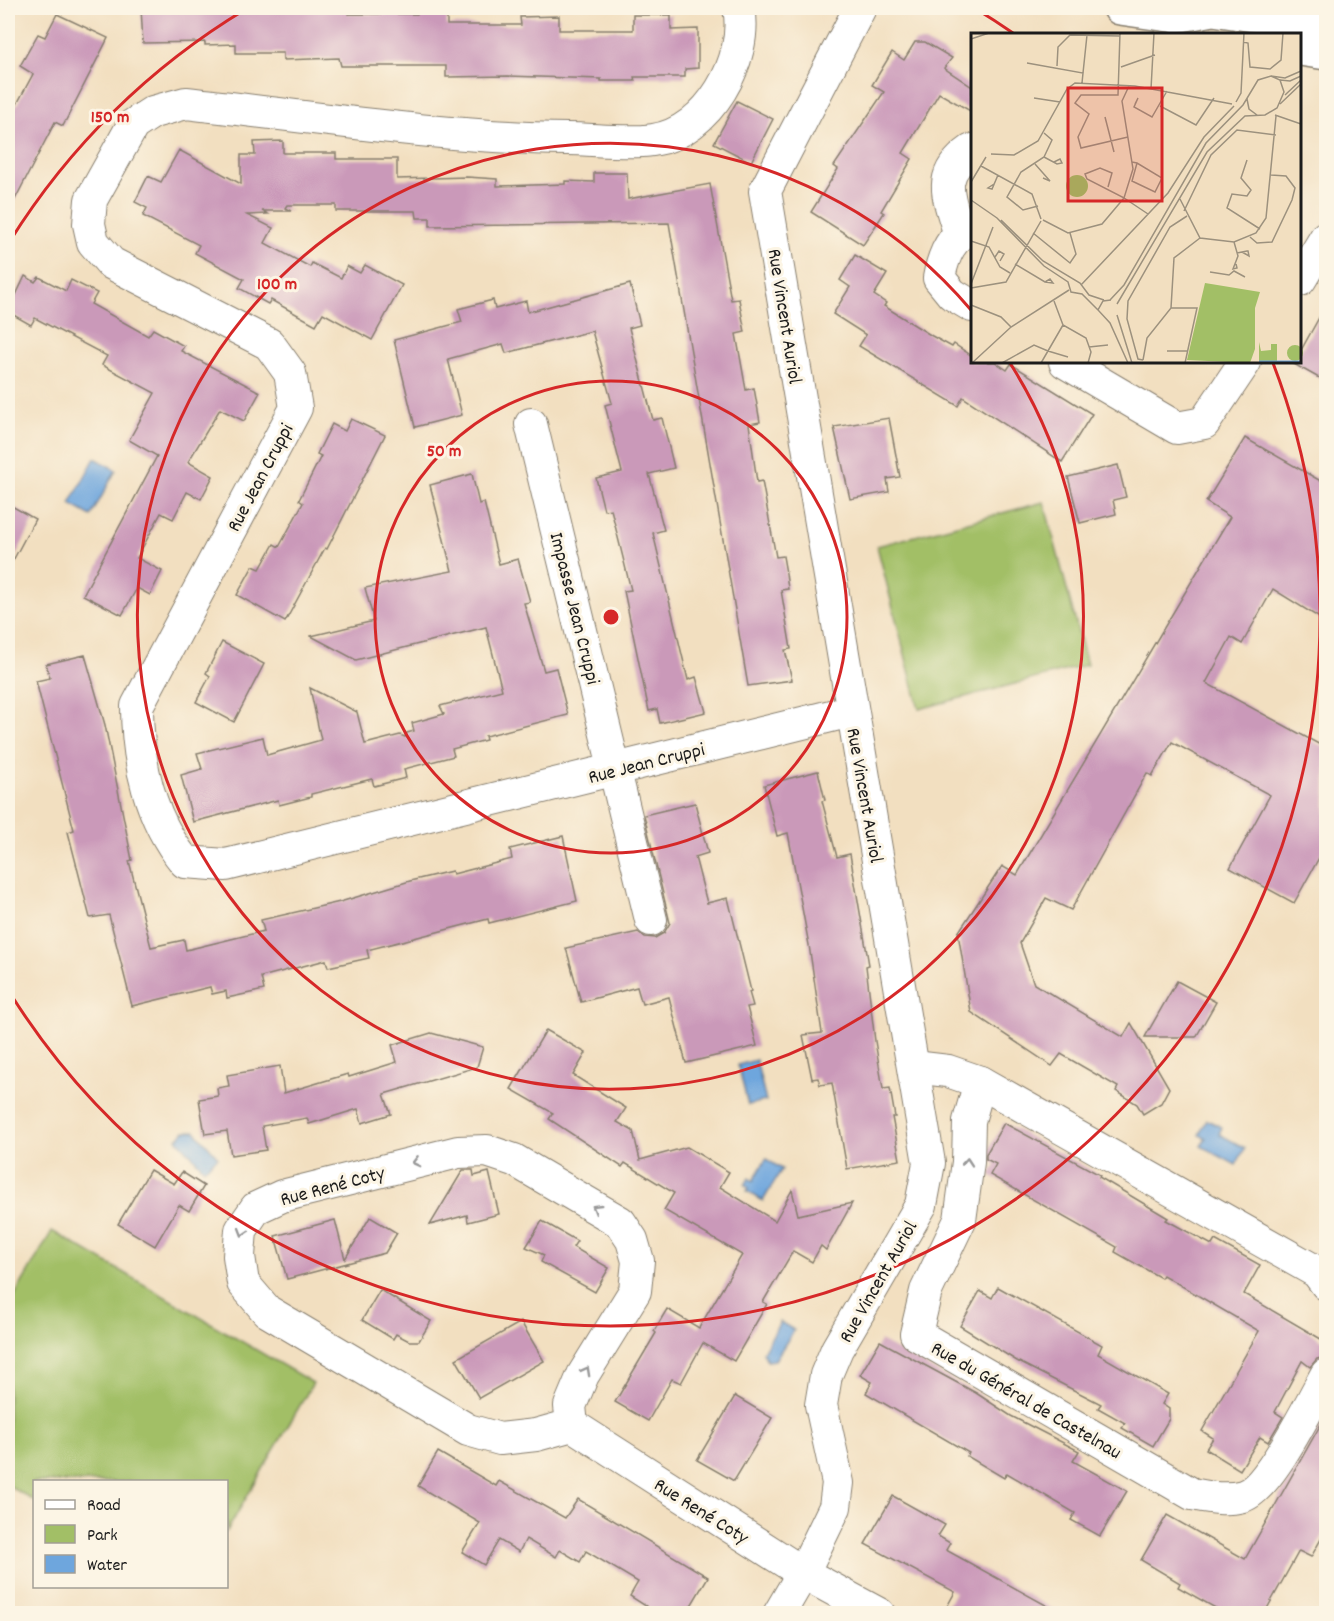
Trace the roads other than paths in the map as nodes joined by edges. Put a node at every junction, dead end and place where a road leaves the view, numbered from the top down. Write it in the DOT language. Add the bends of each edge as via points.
graph roads {
  1 [pos="739,8"];
  2 [pos="860,8"];
  3 [pos="1120,8"];
  4 [pos="1177,12"];
  5 [pos="1326,26"];
  6 [pos="1206,33"];
  7 [pos="1301,49"];
  8 [pos="1326,53"];
  9 [pos="971,151"];
  10 [pos="966,229"];
  11 [pos="1326,237"];
  12 [pos="1311,275"];
  13 [pos="971,305"];
  14 [pos="1067,363"];
  15 [pos="1244,363"];
  16 [pos="531,424"];
  17 [pos="851,711"];
  18 [pos="618,781"];
  19 [pos="651,920"];
  20 [pos="914,1067"];
  21 [pos="980,1082"];
  22 [pos="1326,1284"];
  23 [pos="1326,1375"];
  24 [pos="572,1425"];
  25 [pos="803,1573"];
  26 [pos="779,1614"];
  27 [pos="879,1614"];
  1 -- 18 [label="street, Rue Jean Cruppi" via="741,40 712,104 691,124 653,140 507,138 186,103 153,112 133,125 91,200 89,224 93,242 111,263 270,344 291,373 296,408 137,706 137,737 153,809 169,842 186,862 226,865"];
  2 -- 17 [label="street, Rue Vincent Auriol" via="765,191"];
  3 -- 4 [label="street"];
  4 -- 5 [label="street" via="1213,9"];
  4 -- 6 [label="street"];
  7 -- 8 [label="street"];
  9 -- 10 [label="street" via="956,161 948,177 950,200"];
  10 -- 13 [label="street" via="942,261 939,278 952,294"];
  11 -- 12 [label="street"];
  14 -- 15 [label="street" via="1177,428 1204,423"];
  16 -- 18 [label="street, Impasse Jean Cruppi"];
  17 -- 18 [label="street, Rue Jean Cruppi"];
  17 -- 20 [label="street, Rue Vincent Auriol"];
  18 -- 19 [label="street, Impasse Jean Cruppi"];
  20 -- 21 [label="street" via="948,1071"];
  20 -- 25 [label="street, Rue Vincent Auriol" via="929,1163 921,1205 837,1349 826,1375 821,1405 838,1483 833,1515"];
  21 -- 22 [label="street" via="1317,1272"];
  23 -- 21 [label="street, Rue du Général de Castelnau, one-way" via="1266,1479 1244,1496 1216,1498 1192,1494 916,1334 926,1291 960,1220 969,1121"];
  24 -- 24 [label="street, Rue René Coty, one-way" via="570,1406 583,1375 635,1291 638,1261 632,1240 620,1222 514,1160 487,1151 458,1152 282,1196 256,1208 241,1230 243,1283 267,1311 468,1430 500,1439 536,1436"];
  24 -- 25 [label="street, Rue René Coty"];
  25 -- 26 [label="street, Rue Vincent Auriol"];
  25 -- 27 [label="street, Rue René Coty"];
}
